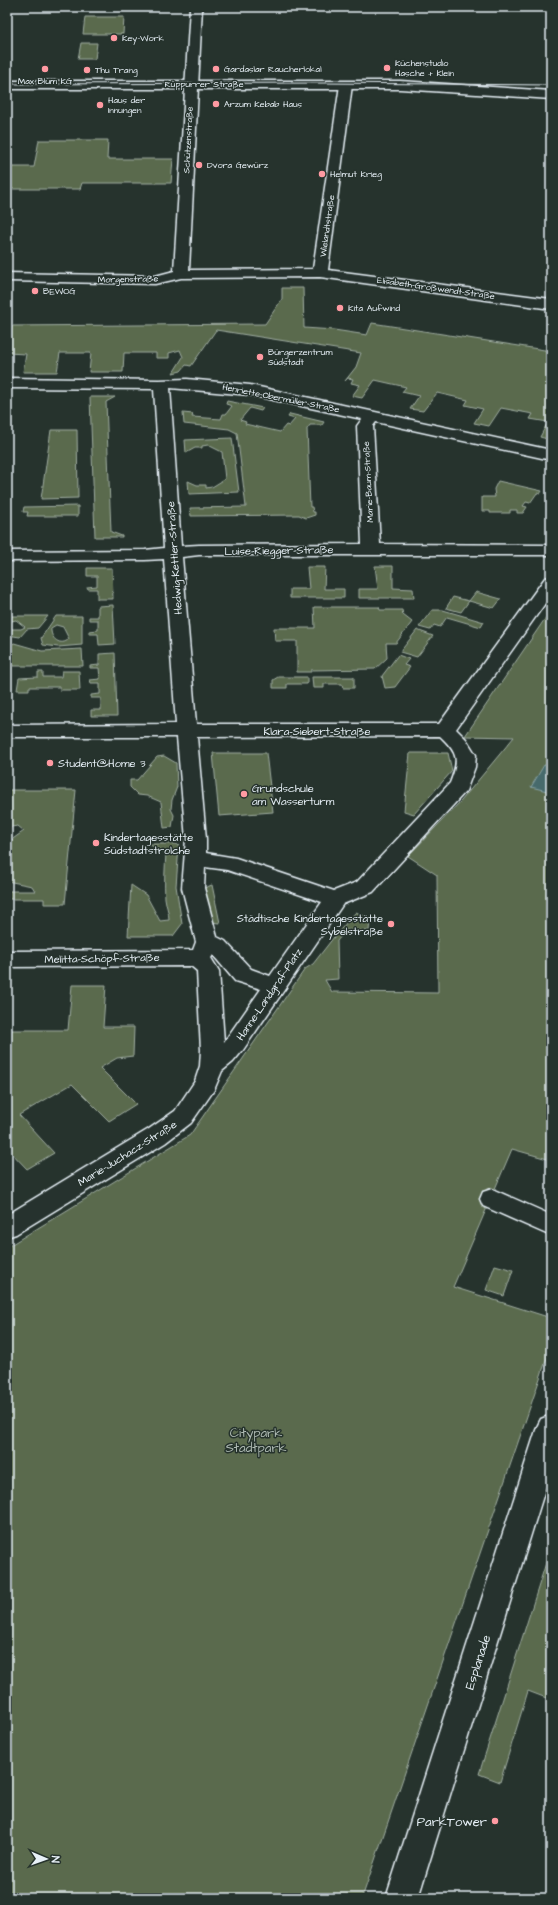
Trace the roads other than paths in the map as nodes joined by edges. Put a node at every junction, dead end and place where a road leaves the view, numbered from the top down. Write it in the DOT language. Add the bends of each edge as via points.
graph roads {
  1 [pos="196,7"];
  2 [pos="520,80"];
  3 [pos="191,84"];
  4 [pos="7,85"];
  5 [pos="346,85"];
  6 [pos="400,85"];
  7 [pos="551,94"];
  8 [pos="320,273"];
  9 [pos="181,274"];
  10 [pos="7,277"];
  11 [pos="551,304"];
  12 [pos="7,383"];
  13 [pos="162,386"];
  14 [pos="371,417"];
  15 [pos="551,455"];
  16 [pos="371,548"];
  17 [pos="551,550"];
  18 [pos="173,553"];
  19 [pos="7,556"];
  20 [pos="551,582"];
  21 [pos="445,730"];
  22 [pos="7,731"];
  23 [pos="188,731"];
  24 [pos="196,859"];
  25 [pos="335,898"];
  26 [pos="202,950"];
  27 [pos="7,959"];
  28 [pos="275,986"];
  29 [pos="212,1066"];
  30 [pos="492,1199"];
  31 [pos="550,1224"];
  32 [pos="7,1227"];
  33 [pos="551,1427"];
  34 [pos="402,1898"];
  1 -- 3 [label="street, Schützenstraße"];
  2 -- 6 [label="street, Rüppurrer Straße"];
  3 -- 4 [label="street, Rüppurrer Straße"];
  3 -- 5 [label="street, Rüppurrer Straße"];
  3 -- 9 [label="street, Schützenstraße"];
  5 -- 6 [label="street, Rüppurrer Straße"];
  5 -- 8 [label="street, Wielandtstraße"];
  6 -- 7 [label="street, Rüppurrer Straße"];
  8 -- 9 [label="street, Morgenstraße"];
  8 -- 11 [label="street, Elisabeth-Großwendt-Straße"];
  9 -- 10 [label="street, Morgenstraße" via="155,280"];
  12 -- 13 [label="street, Henriette-Obermüller-Straße"];
  13 -- 14 [label="street, Henriette-Obermüller-Straße" via="175,382 250,390"];
  13 -- 18 [label="street, Hedwig-Kettler-Straße"];
  14 -- 15 [label="street, Henriette-Obermüller-Straße"];
  14 -- 16 [label="street, Marie-Baum-Straße" via="365,426"];
  16 -- 17 [label="street, Luise-Riegger-Straße"];
  16 -- 18 [label="street, Luise-Riegger-Straße" via="199,550"];
  18 -- 19 [label="street, Luise-Riegger-Straße"];
  18 -- 23 [label="street, Hedwig-Kettler-Straße"];
  20 -- 21 [label="street"];
  21 -- 23 [label="street, Klara-Siebert-Straße"];
  21 -- 25 [label="street" via="465,749 467,765 459,786 365,887"];
  22 -- 23 [label="street, Klara-Siebert-Straße"];
  23 -- 24 [label="street"];
  24 -- 25 [label="street" via="229,864"];
  24 -- 26 [label="street" via="193,888"];
  25 -- 28 [label="street, Hanne-Landgraf-Platz"];
  26 -- 27 [label="street, Melitta-Schöpf-Straße" via="184,957"];
  26 -- 28 [label="street" via="217,946 243,975"];
  26 -- 29 [label="street, Marie-Juchacz-Straße" via="208,971"];
  28 -- 29 [label="street, Hanne-Landgraf-Platz" via="235,1044"];
  29 -- 32 [label="street, Marie-Juchacz-Straße" via="206,1084 197,1098 183,1117 172,1126"];
  30 -- 31 [label="street"];
  33 -- 34 [label="street, Esplanade"];
}
